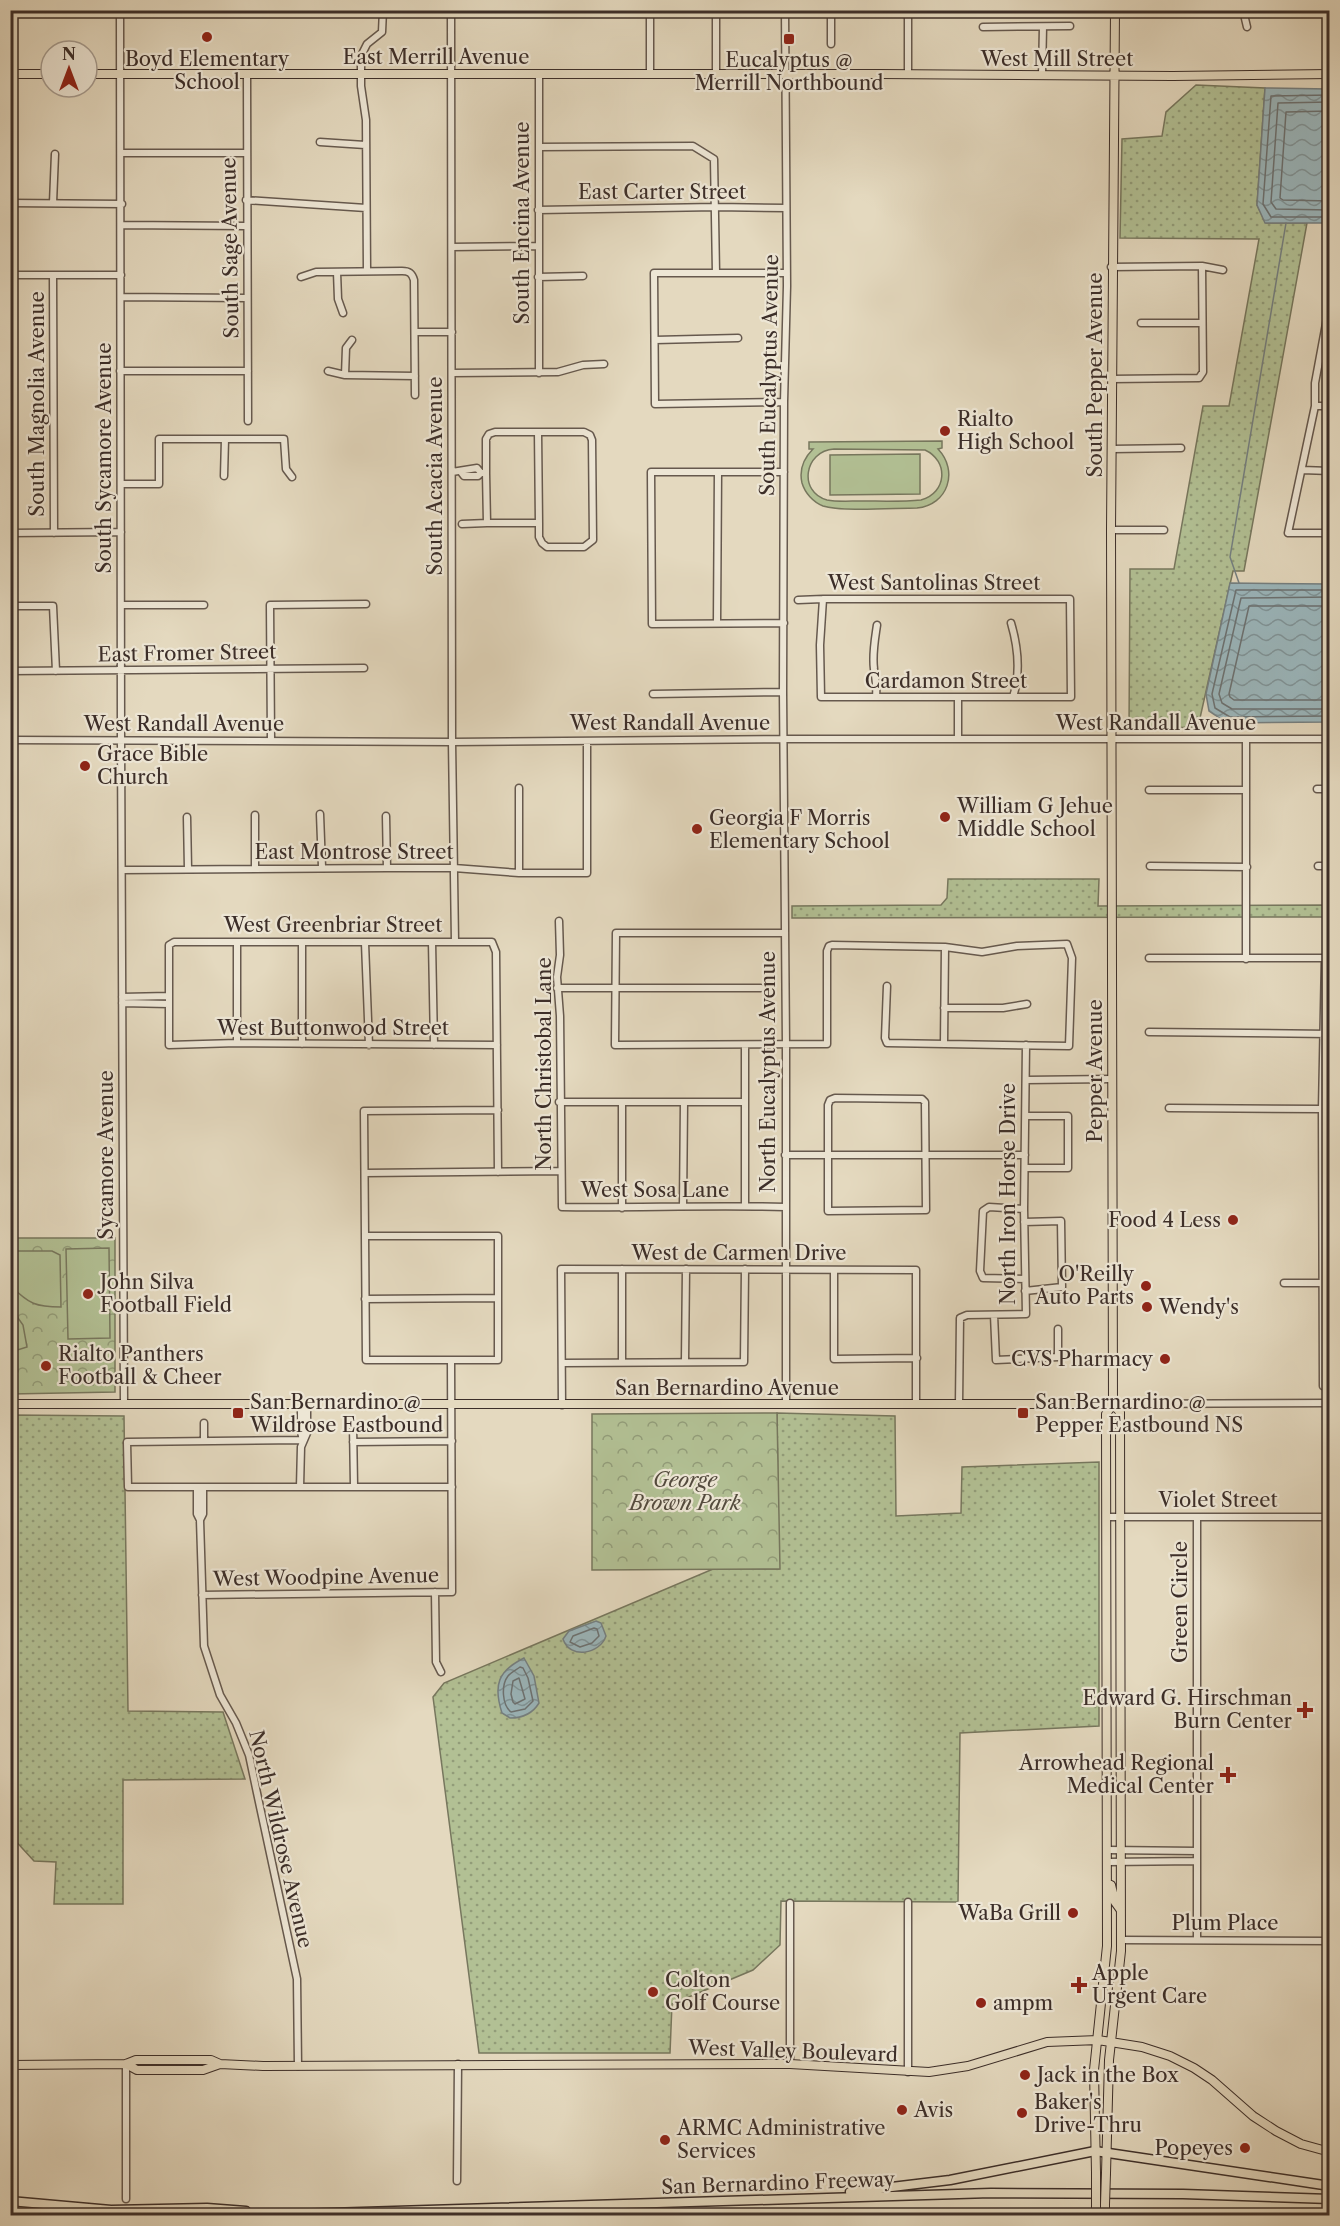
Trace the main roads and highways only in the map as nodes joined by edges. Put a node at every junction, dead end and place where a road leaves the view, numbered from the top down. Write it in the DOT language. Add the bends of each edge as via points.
graph roads {
  1 [pos="1114,10"];
  2 [pos="10,74"];
  3 [pos="39,74"];
  4 [pos="99,74"];
  5 [pos="785,74"];
  6 [pos="1329,75"];
  7 [pos="1115,76"];
  8 [pos="1111,739"];
  9 [pos="10,1404"];
  10 [pos="1113,1404"];
  11 [pos="1108,1884"];
  12 [pos="1120,1908"];
  13 [pos="1098,2040"];
  14 [pos="1112,2042"];
  15 [pos="10,2065"];
  16 [pos="1095,2151"];
  17 [pos="1107,2152"];
  18 [pos="1329,2152"];
  19 [pos="1329,2186"];
  20 [pos="802,2198"];
  21 [pos="1329,2199"];
  22 [pos="10,2201"];
  23 [pos="282,2214"];
  24 [pos="227,2216"];
  25 [pos="1096,2216"];
  26 [pos="1105,2216"];
  1 -- 7 [label="main road, South Pepper Avenue"];
  2 -- 3 [label="main road"];
  4 -- 5 [label="main road, East Merrill Avenue"];
  5 -- 7 [label="main road, West Mill Street"];
  6 -- 7 [label="main road, West Mill Street"];
  7 -- 8 [label="main road, South Pepper Avenue"];
  8 -- 10 [label="main road, Pepper Avenue"];
  9 -- 10 [label="main road, San Bernardino Avenue"];
  10 -- 11 [label="main road, Pepper Avenue" via="1106,1414"];
  10 -- 12 [label="main road, Pepper Avenue" via="1120,1412"];
  11 -- 12 [label="main road"];
  11 -- 13 [label="main road, Pepper Avenue"];
  12 -- 14 [label="main road, Pepper Avenue"];
  13 -- 14 [label="main road, West Valley Boulevard"];
  13 -- 15 [label="main road, West Valley Boulevard" via="1047,2042 968,2066 929,2072 790,2064 220,2064 203,2070 137,2070 126,2064"];
  13 -- 16 [label="main road, Pepper Avenue" via="1093,2089"];
  14 -- 17 [label="main road, Pepper Avenue"];
  14 -- 18 [label="main road, West Valley Boulevard" via="1142,2047 1194,2068 1276,2132"];
  16 -- 17 [label="highway"];
  16 -- 20 [label="highway" via="950,2180"];
  16 -- 25 [label="main road, Pepper Avenue, bridge"];
  17 -- 19 [label="highway"];
  17 -- 26 [label="main road, Pepper Avenue, bridge"];
  20 -- 21 [label="highway, San Bernardino Freeway" via="991,2193"];
  20 -- 23 [label="highway, San Bernardino Freeway"];
  22 -- 23 [label="highway" via="111,2210 207,2208"];
  23 -- 24 [label="highway, San Bernardino Freeway"];
}
